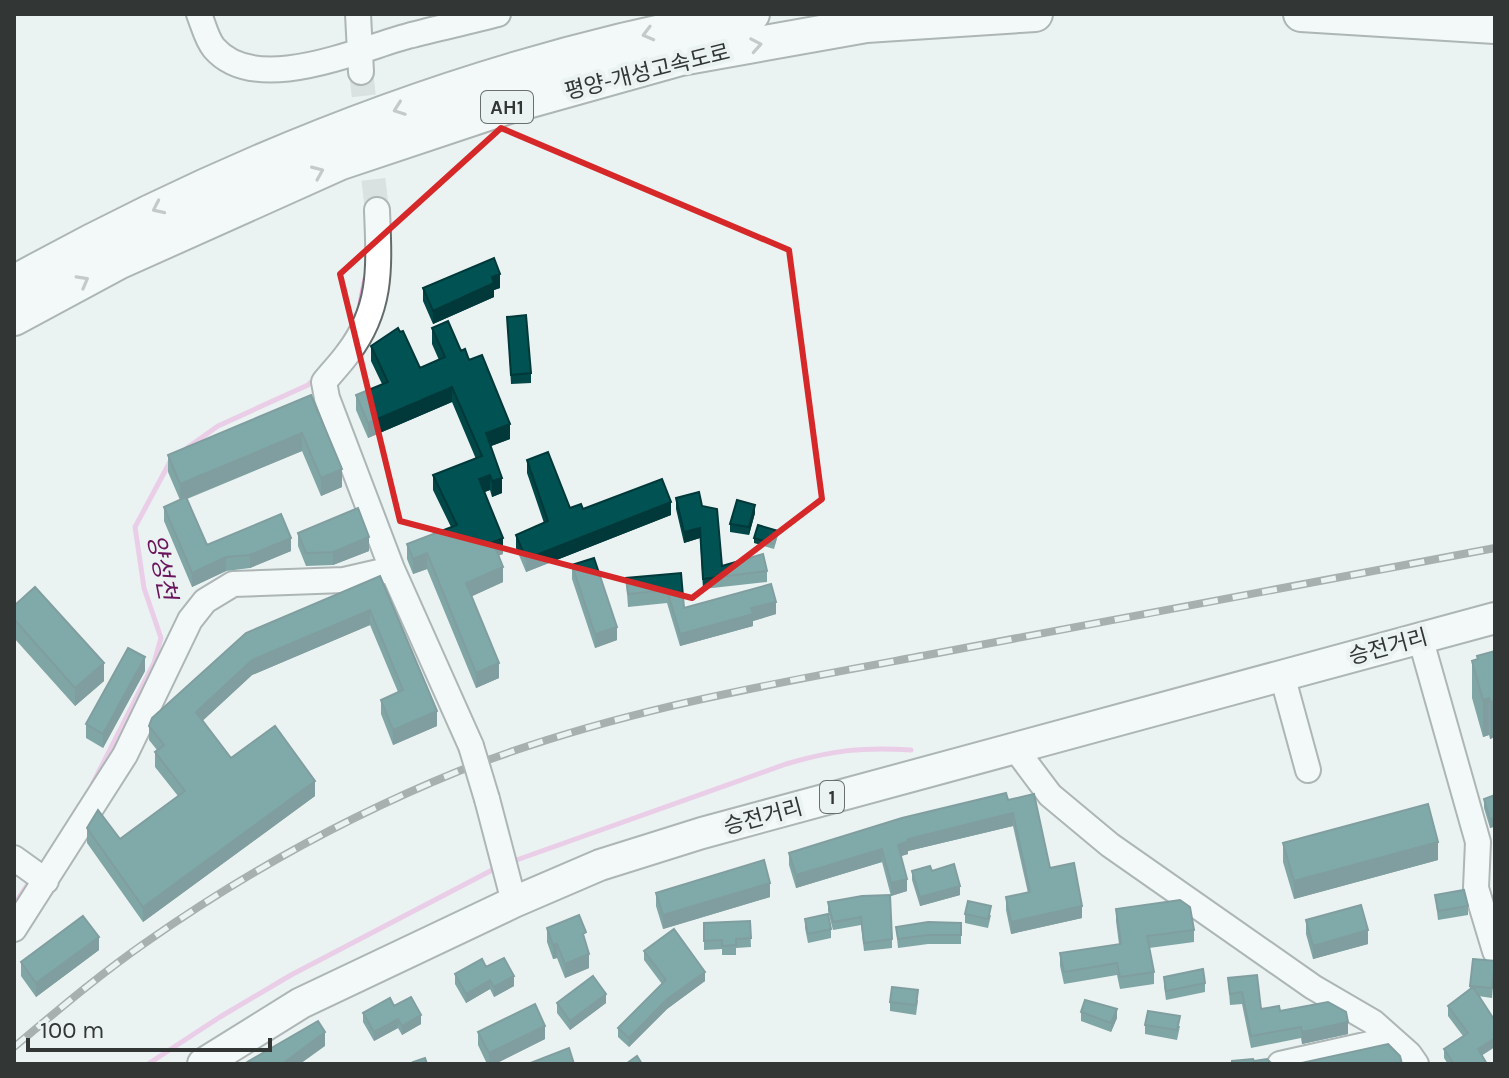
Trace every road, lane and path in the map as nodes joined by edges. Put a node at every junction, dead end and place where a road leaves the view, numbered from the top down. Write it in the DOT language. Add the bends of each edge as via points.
graph roads {
  1 [pos="199,14"];
  2 [pos="358,14"];
  3 [pos="498,14"];
  4 [pos="752,14"];
  5 [pos="1035,14"];
  6 [pos="1301,14"];
  7 [pos="1495,26"];
  8 [pos="360,62"];
  9 [pos="377,210"];
  10 [pos="14,283"];
  11 [pos="14,318"];
  12 [pos="392,569"];
  13 [pos="1495,618"];
  14 [pos="1420,637"];
  15 [pos="1282,675"];
  16 [pos="1014,747"];
  17 [pos="1308,770"];
  18 [pos="1486,845"];
  19 [pos="33,871"];
  20 [pos="508,878"];
  21 [pos="14,929"];
  22 [pos="1495,951"];
  23 [pos="1392,1039"];
  24 [pos="203,1064"];
  25 [pos="1280,1064"];
  26 [pos="1416,1064"];
  1 -- 8 [label="street" via="214,48 254,70"];
  2 -- 8 [label="street"];
  3 -- 8 [label="street" via="407,36"];
  4 -- 10 [label="highway, 평양-개성고속도로 / AH1, one-way" via="673,28 482,79 204,187 102,234"];
  11 -- 5 [label="highway, 평양-개성고속도로 / AH1, one-way" via="118,262 257,198 341,162 506,107 681,58 866,25"];
  6 -- 7 [label="highway"];
  9 -- 12 [label="street" via="379,275 374,305 349,352 324,382"];
  12 -- 19 [label="street" via="344,580 233,584 205,601 190,620 125,755"];
  12 -- 20 [label="street, bridge" via="471,746"];
  13 -- 14 [label="main road, 승전거리 / 1"];
  14 -- 15 [label="main road, 승전거리 / 1"];
  14 -- 18 [label="street"];
  15 -- 16 [label="main road, 승전거리 / 1"];
  15 -- 17 [label="street"];
  16 -- 20 [label="main road, 승전거리 / 1" via="600,865"];
  16 -- 23 [label="street" via="1050,795 1110,845"];
  18 -- 22 [label="street" via="1476,888"];
  19 -- 21 [label="street"];
  20 -- 24 [label="main road, 승전거리 / 1"];
  23 -- 25 [label="street"];
  23 -- 26 [label="street"];
}
